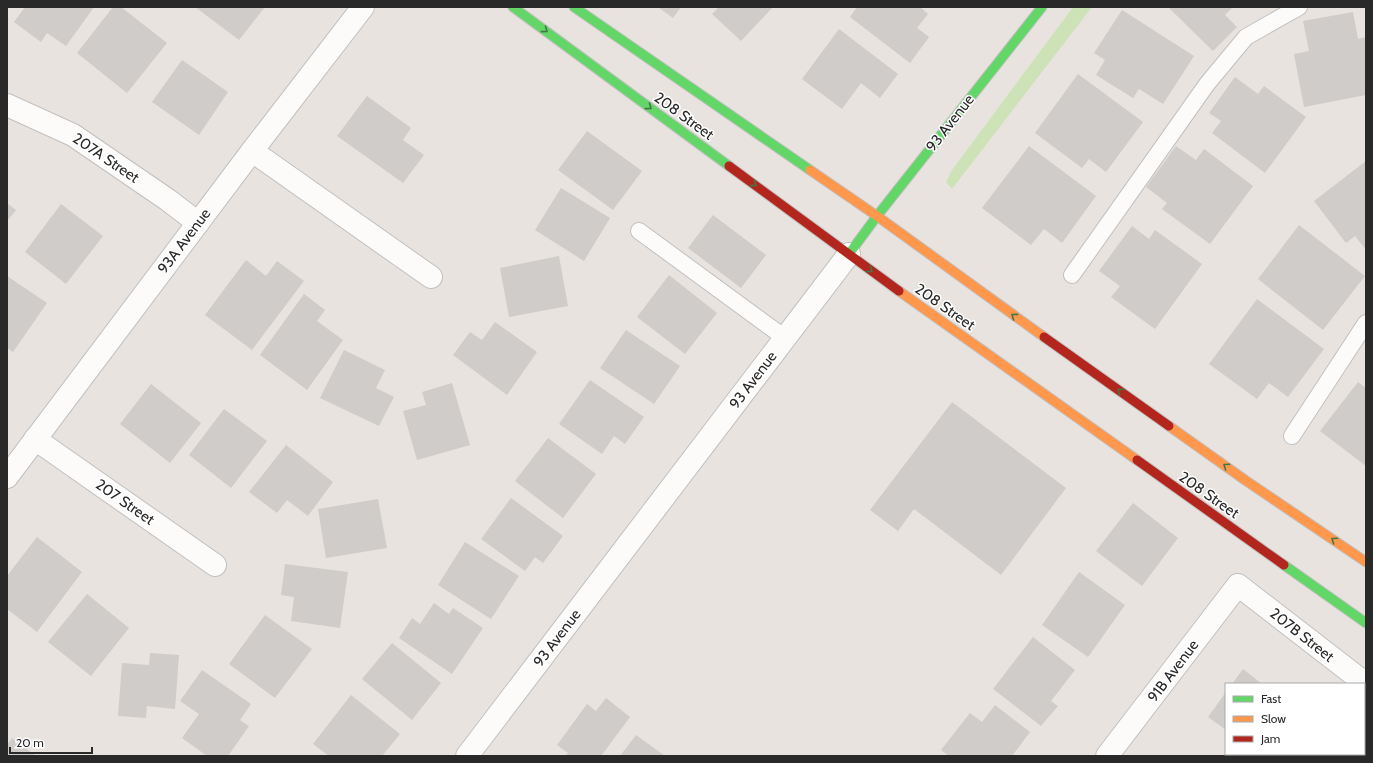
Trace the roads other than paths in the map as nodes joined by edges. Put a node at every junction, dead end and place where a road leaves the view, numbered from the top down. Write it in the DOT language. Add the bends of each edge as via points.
graph roads {
  1 [pos="363,7"];
  2 [pos="513,7"];
  3 [pos="574,7"];
  4 [pos="1042,7"];
  5 [pos="1299,7"];
  6 [pos="7,105"];
  7 [pos="252,151"];
  8 [pos="877,216"];
  9 [pos="198,223"];
  10 [pos="639,231"];
  11 [pos="849,254"];
  12 [pos="1072,275"];
  13 [pos="431,277"];
  14 [pos="1366,323"];
  15 [pos="785,338"];
  16 [pos="1292,436"];
  17 [pos="35,439"];
  18 [pos="7,477"];
  19 [pos="1366,562"];
  20 [pos="215,565"];
  21 [pos="1238,585"];
  22 [pos="1366,623"];
  23 [pos="1365,683"];
  24 [pos="467,756"];
  25 [pos="1107,756"];
  1 -- 7 [label="street, 93A Avenue"];
  2 -- 11 [label="main road, 208 Street, one-way"];
  3 -- 8 [label="main road, 208 Street"];
  4 -- 8 [label="main road, 93 Avenue"];
  5 -- 12 [label="lane" via="1246,37 1207,84"];
  6 -- 9 [label="street, 207A Street" via="73,135"];
  7 -- 9 [label="street, 93A Avenue"];
  7 -- 13 [label="street"];
  8 -- 11 [label="main road, 93 Avenue"];
  19 -- 8 [label="main road, 208 Street, one-way" via="1245,480"];
  9 -- 17 [label="street, 93A Avenue"];
  10 -- 15 [label="lane"];
  11 -- 15 [label="street, 93 Avenue"];
  11 -- 22 [label="main road, 208 Street, one-way"];
  14 -- 16 [label="lane"];
  15 -- 24 [label="street, 93 Avenue"];
  17 -- 18 [label="street, 93A Avenue"];
  17 -- 20 [label="street, 207 Street"];
  21 -- 23 [label="street, 207B Street"];
  21 -- 25 [label="street, 91B Avenue"];
}
